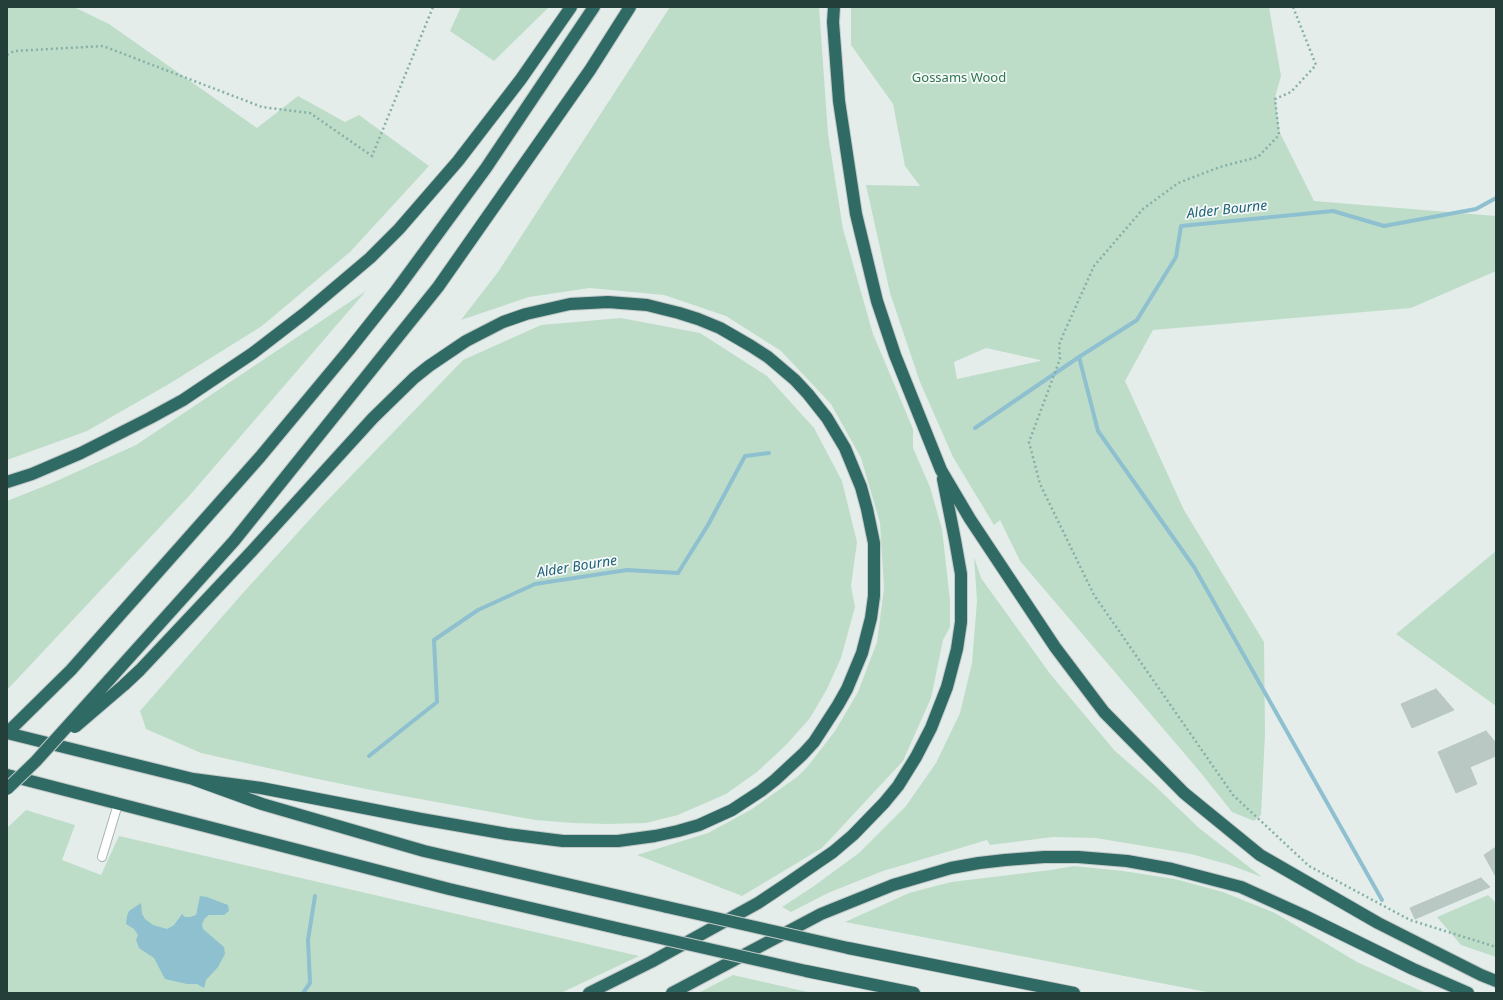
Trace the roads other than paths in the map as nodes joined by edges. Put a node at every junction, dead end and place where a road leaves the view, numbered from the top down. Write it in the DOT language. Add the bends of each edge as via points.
graph roads {
  1 [pos="571,7"];
  2 [pos="594,7"];
  3 [pos="630,7"];
  4 [pos="834,7"];
  5 [pos="941,470"];
  6 [pos="7,482"];
  7 [pos="7,733"];
  8 [pos="36,761"];
  9 [pos="7,775"];
  10 [pos="192,779"];
  11 [pos="7,789"];
  12 [pos="118,804"];
  13 [pos="102,857"];
  14 [pos="1496,981"];
  15 [pos="589,993"];
  16 [pos="672,993"];
  17 [pos="914,993"];
  18 [pos="1074,993"];
  19 [pos="1468,993"];
  1 -- 6 [label="highway" via="521,79 458,161 400,229 305,313 253,353 183,400 81,453"];
  2 -- 7 [label="highway" via="486,168 349,350 260,457 71,670"];
  3 -- 8 [label="highway, bridge" via="590,70 438,287 234,541"];
  4 -- 5 [label="highway" via="839,101 865,256 895,355"];
  5 -- 14 [label="highway" via="970,519 1051,640 1104,712 1184,793 1260,855 1378,923"];
  5 -- 15 [label="highway" via="961,574 960,629 947,687 923,746 901,782 853,835 810,868 758,903"];
  7 -- 10 [label="highway"];
  8 -- 10 [label="highway, bridge" via="140,670 373,418 414,378 466,341 503,322 570,304 608,302 647,305 720,328 757,349 795,380 827,418 845,448 861,487 874,543 874,596 862,654 838,705 803,754 762,791 720,816 678,832 636,840 563,840 507,834 261,788"];
  8 -- 11 [label="highway, bridge"];
  9 -- 12 [label="highway"];
  10 -- 18 [label="highway, bridge" via="262,804 424,850 848,948"];
  12 -- 13 [label="lane"];
  12 -- 17 [label="highway, bridge" via="441,887 806,971"];
  16 -- 19 [label="highway" via="821,914 879,890 928,874 972,864 1051,857 1127,861 1172,869 1241,888"];
}
